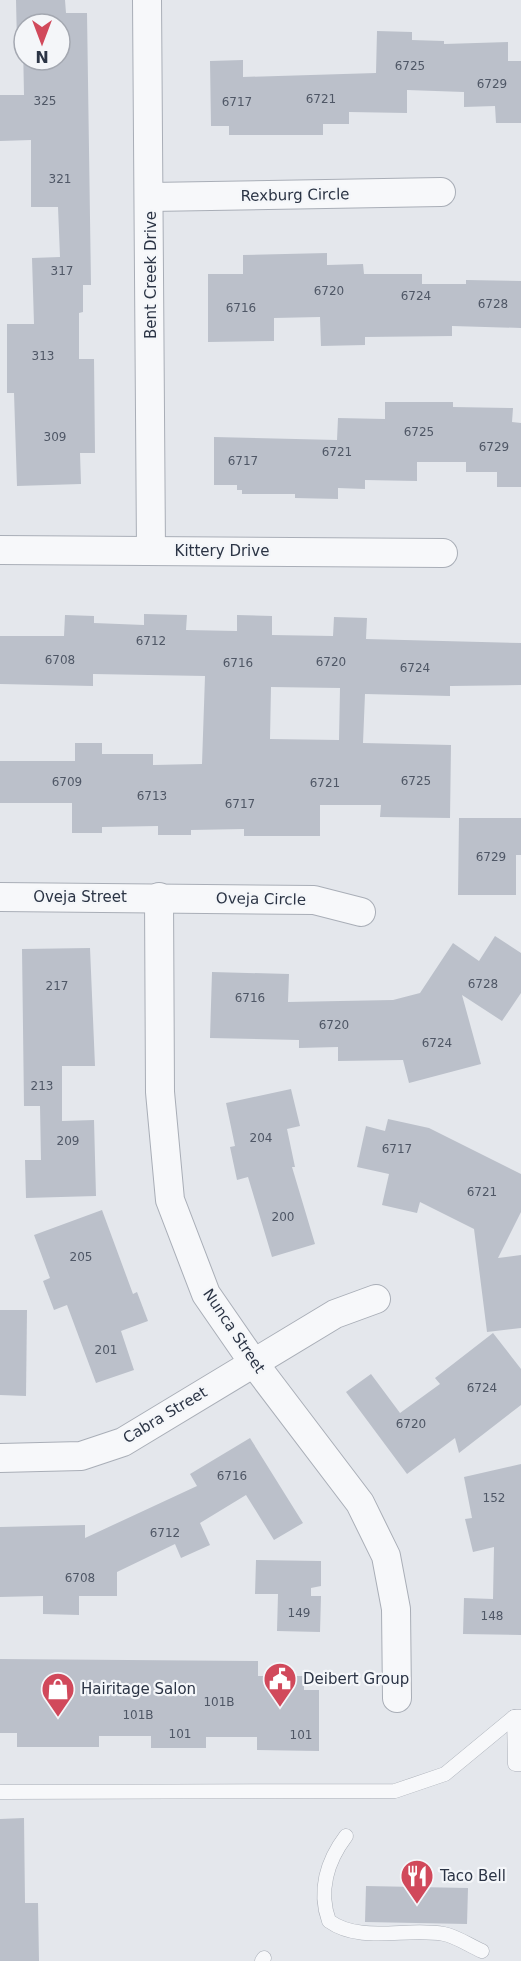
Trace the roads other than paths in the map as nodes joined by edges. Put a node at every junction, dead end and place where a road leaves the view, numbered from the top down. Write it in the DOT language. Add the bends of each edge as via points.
graph roads {
  1 [pos="147,0"];
  2 [pos="441,192"];
  3 [pos="150,197"];
  4 [pos="0,550"];
  5 [pos="152,551"];
  6 [pos="443,553"];
  7 [pos="0,897"];
  8 [pos="159,897"];
  9 [pos="362,912"];
  10 [pos="376,1299"];
  11 [pos="253,1362"];
  12 [pos="0,1458"];
  13 [pos="398,1698"];
  14 [pos="517,1717"];
  15 [pos="521,1764"];
  16 [pos="0,1792"];
  17 [pos="346,1836"];
  18 [pos="482,1951"];
  1 -- 3 [label="street, Bent Creek Drive"];
  2 -- 3 [label="street, Rexburg Circle"];
  3 -- 5 [label="street, Bent Creek Drive"];
  4 -- 5 [label="street, Kittery Drive"];
  5 -- 6 [label="street, Kittery Drive"];
  7 -- 8 [label="street, Oveja Street"];
  8 -- 9 [label="street, Oveja Circle" via="314,900"];
  8 -- 11 [label="street, Nunca Street" via="160,1092 170,1200 206,1294"];
  10 -- 11 [label="street, Cabra Street" via="335,1314"];
  11 -- 12 [label="street, Cabra Street" via="123,1442 81,1456"];
  11 -- 13 [label="street, Nunca Street" via="360,1503 386,1556 396,1609"];
  14 -- 15 [label="lane" via="515,1764"];
  14 -- 16 [label="lane" via="445,1774 396,1791"];
  17 -- 18 [label="lane" via="332,1854 327,1872 324,1902 329,1921 356,1933 446,1934"];
}
